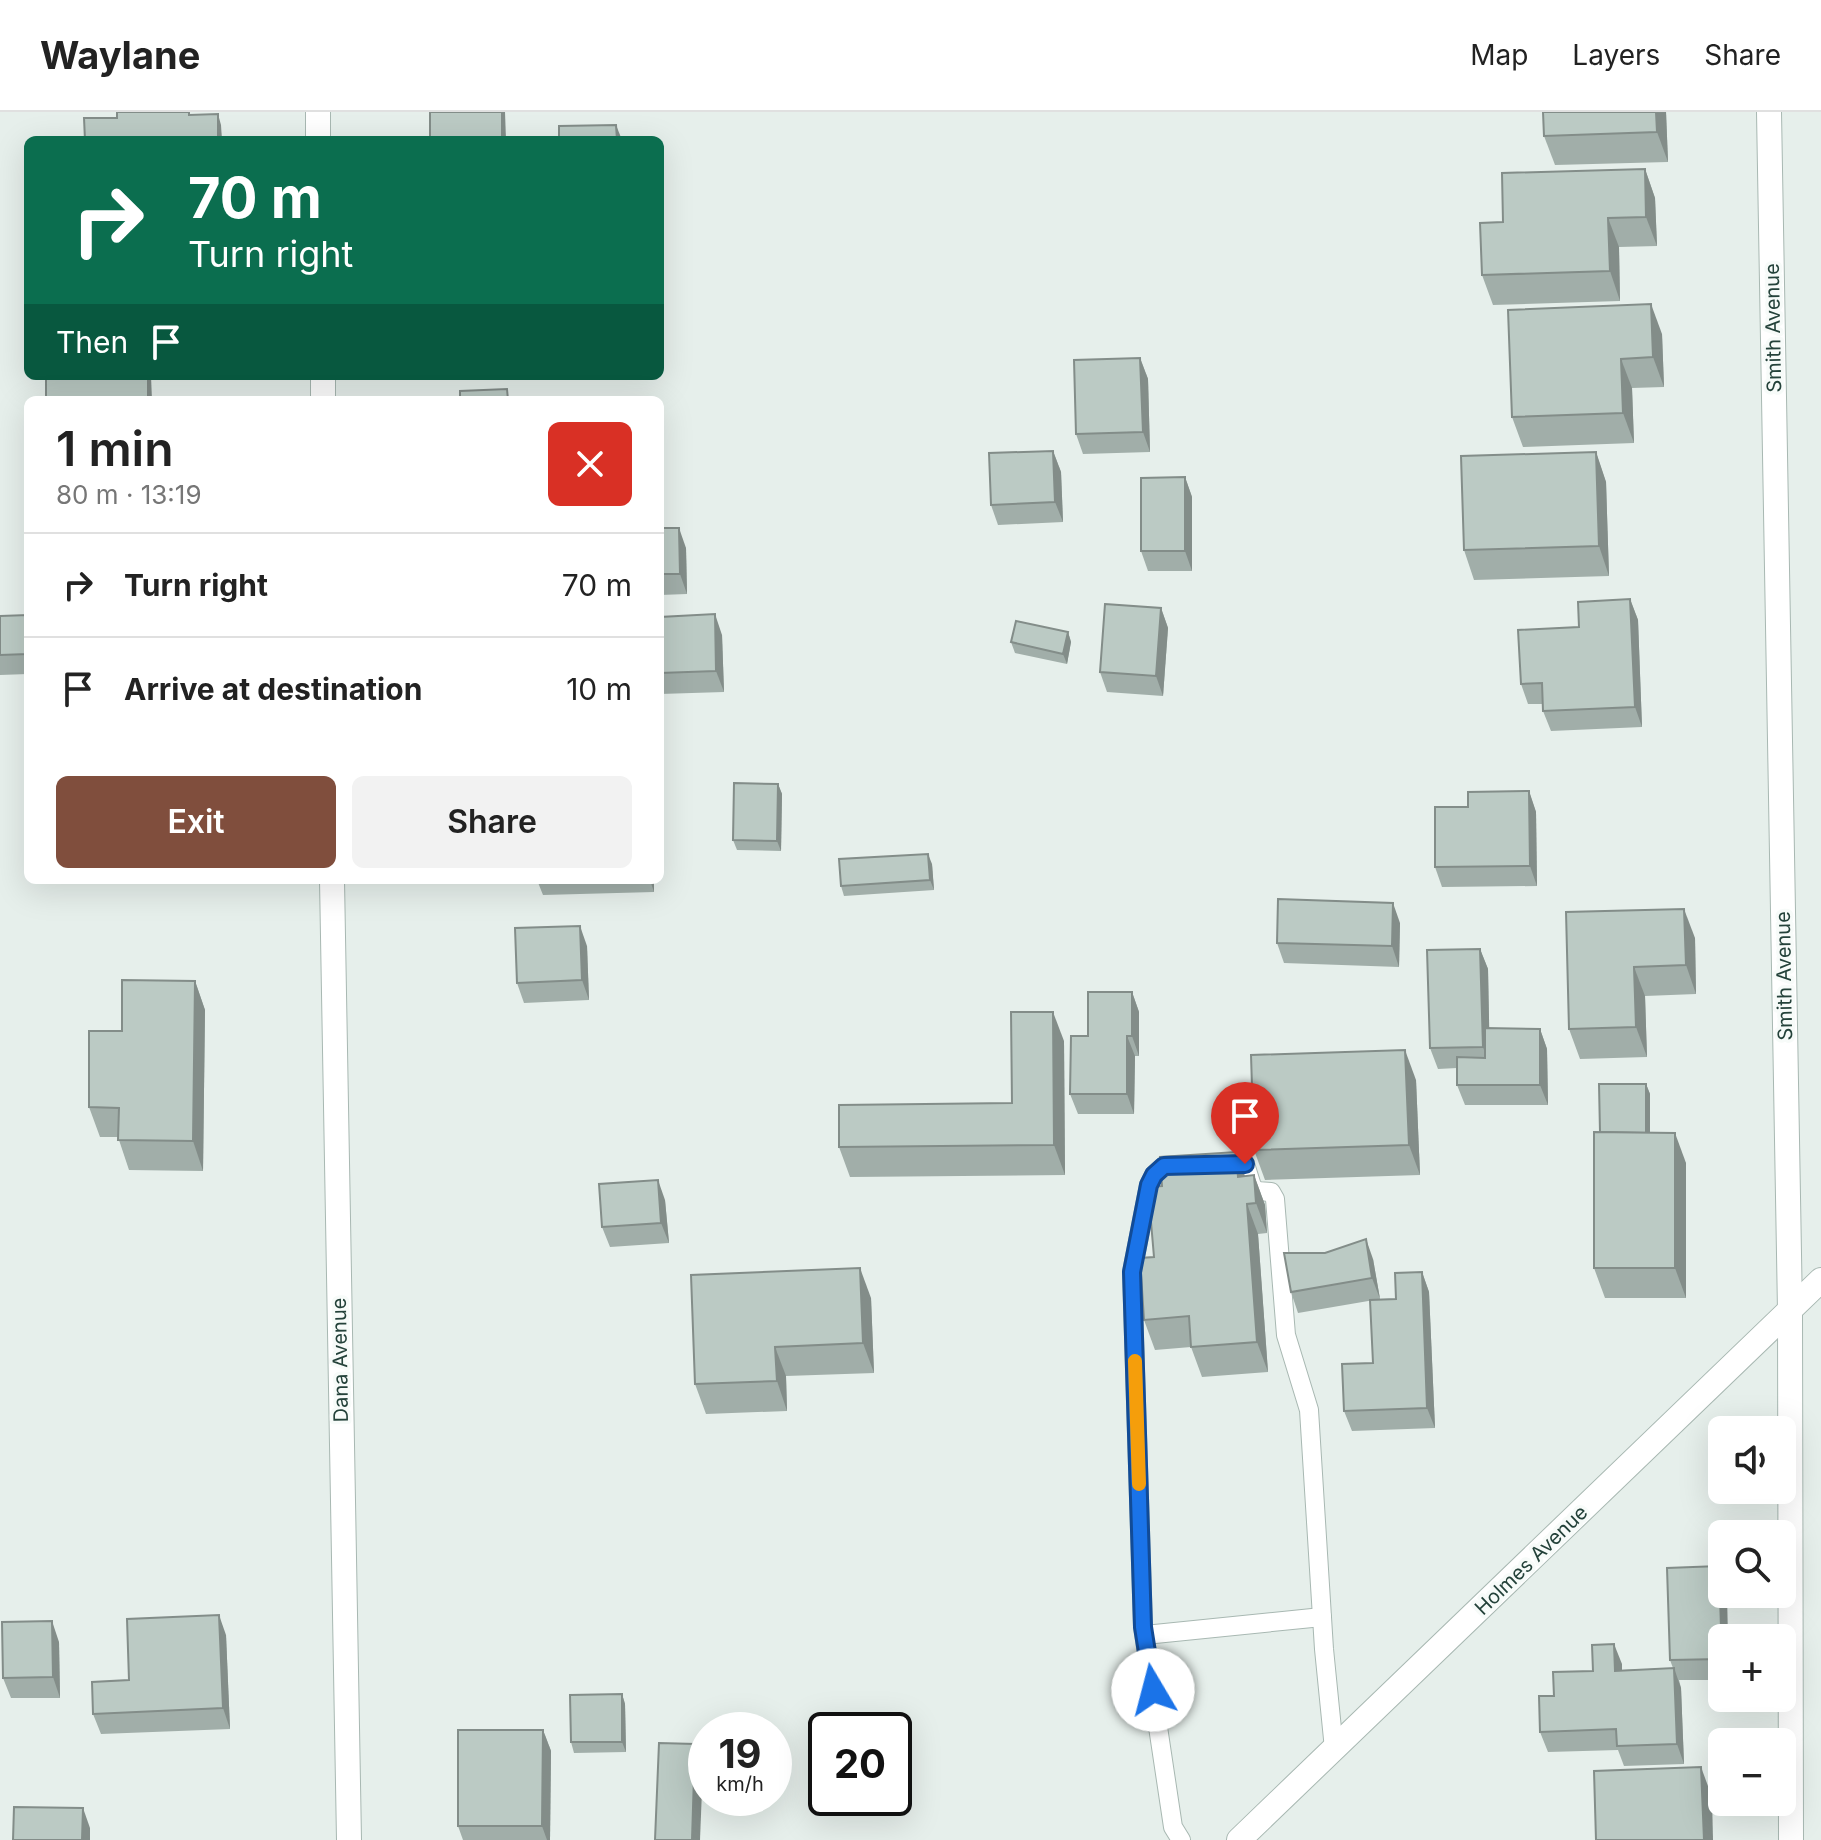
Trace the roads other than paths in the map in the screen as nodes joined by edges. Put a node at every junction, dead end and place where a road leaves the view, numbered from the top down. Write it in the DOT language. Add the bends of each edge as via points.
graph roads {
  1 [pos="318,112"];
  2 [pos="1769,112"];
  3 [pos="318,136"];
  4 [pos="332,884"];
  5 [pos="1821,1280"];
  6 [pos="1790,1311"];
  7 [pos="1322,1617"];
  8 [pos="1145,1635"];
  9 [pos="1334,1749"];
  10 [pos="349,1840"];
  11 [pos="1181,1840"];
  12 [pos="1239,1840"];
  13 [pos="1791,1840"];
  1 -- 3 [label="street"];
  2 -- 6 [label="street, Smith Avenue"];
  4 -- 10 [label="street, Dana Avenue"];
  5 -- 6 [label="street, Holmes Avenue"];
  6 -- 9 [label="street, Holmes Avenue"];
  6 -- 13 [label="street, Smith Avenue"];
  7 -- 8 [label="lane"];
  7 -- 8 [label="lane" via="1309,1410 1286,1335 1275,1199 1271,1192 1252,1186 1245,1164 1164,1166 1149,1185 1132,1272"];
  7 -- 9 [label="lane"];
  8 -- 11 [label="lane" via="1173,1827"];
  9 -- 12 [label="street, Holmes Avenue"];
}
